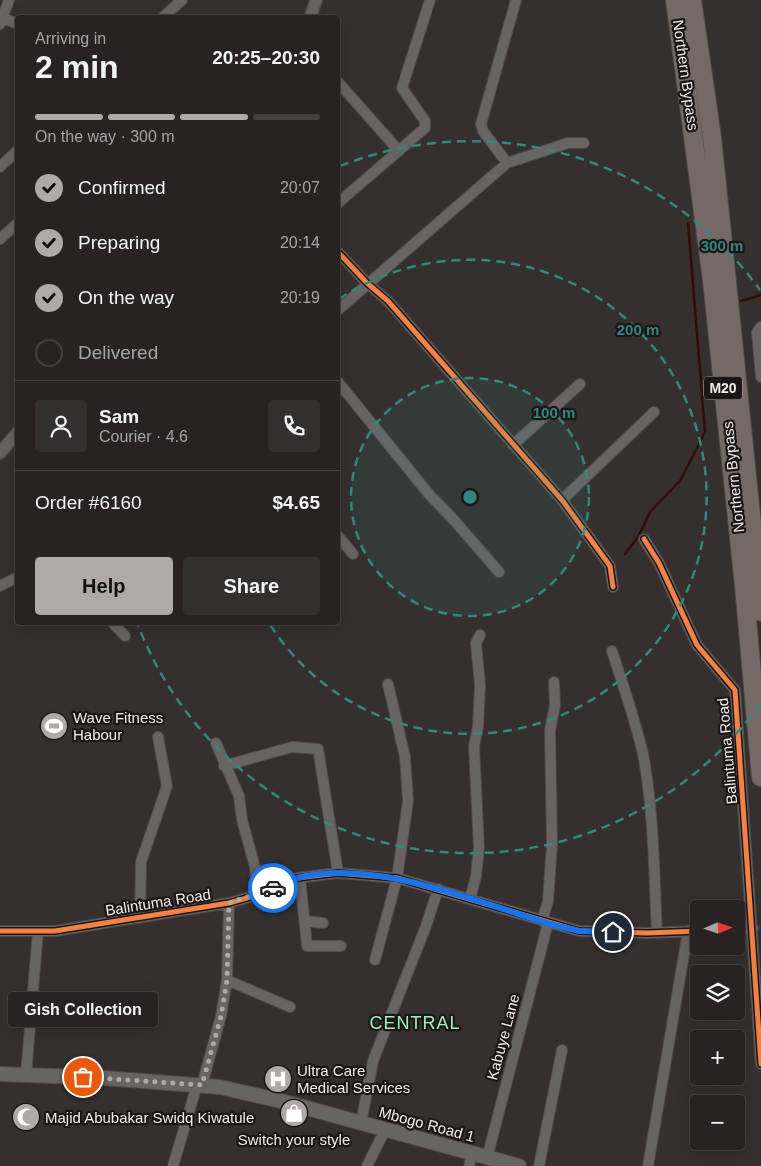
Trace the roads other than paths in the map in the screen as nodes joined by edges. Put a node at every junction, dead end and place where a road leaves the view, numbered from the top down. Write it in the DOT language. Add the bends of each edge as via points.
graph roads {
  1 [pos="9,0"];
  2 [pos="182,0"];
  3 [pos="316,0"];
  4 [pos="430,0"];
  5 [pos="516,0"];
  6 [pos="675,0"];
  7 [pos="692,0"];
  8 [pos="165,15"];
  9 [pos="311,15"];
  10 [pos="2,21"];
  11 [pos="15,23"];
  12 [pos="340,84"];
  13 [pos="584,143"];
  14 [pos="399,152"];
  15 [pos="15,153"];
  16 [pos="507,163"];
  17 [pos="0,166"];
  18 [pos="340,201"];
  19 [pos="15,226"];
  20 [pos="0,239"];
  21 [pos="340,254"];
  22 [pos="367,283"];
  23 [pos="340,308"];
  24 [pos="761,327"];
  25 [pos="761,377"];
  26 [pos="340,384"];
  27 [pos="580,384"];
  28 [pos="654,412"];
  29 [pos="15,436"];
  30 [pos="512,446"];
  31 [pos="0,453"];
  32 [pos="562,500"];
  33 [pos="340,538"];
  34 [pos="644,539"];
  35 [pos="353,554"];
  36 [pos="499,572"];
  37 [pos="15,578"];
  38 [pos="0,586"];
  39 [pos="613,587"];
  40 [pos="761,612"];
  41 [pos="115,625"];
  42 [pos="480,635"];
  43 [pos="125,636"];
  44 [pos="612,651"];
  45 [pos="554,682"];
  46 [pos="388,684"];
  47 [pos="158,737"];
  48 [pos="216,743"];
  49 [pos="224,766"];
  50 [pos="761,777"];
  51 [pos="338,873"];
  52 [pos="300,878"];
  53 [pos="397,878"];
  54 [pos="438,889"];
  55 [pos="257,895"];
  56 [pos="470,899"];
  57 [pos="229,903"];
  58 [pos="140,918"];
  59 [pos="306,921"];
  60 [pos="545,922"];
  61 [pos="323,923"];
  62 [pos="745,928"];
  63 [pos="753,928"];
  64 [pos="0,931"];
  65 [pos="38,931"];
  66 [pos="688,931"];
  67 [pos="657,933"];
  68 [pos="341,946"];
  69 [pos="375,960"];
  70 [pos="227,980"];
  71 [pos="290,1006"];
  72 [pos="562,1050"];
  73 [pos="761,1064"];
  74 [pos="0,1074"];
  75 [pos="26,1075"];
  76 [pos="200,1085"];
  77 [pos="361,1123"];
  78 [pos="385,1130"];
  79 [pos="487,1158"];
  80 [pos="470,1160"];
  81 [pos="173,1166"];
  82 [pos="367,1166"];
  83 [pos="519,1166"];
  84 [pos="539,1166"];
  85 [pos="648,1166"];
  1 -- 10 [label="street"];
  2 -- 8 [label="street"];
  3 -- 9 [label="street"];
  4 -- 14 [label="street" via="402,88 425,121 425,128"];
  5 -- 16 [label="street" via="481,124"];
  6 -- 50 [label="highway, Northern Bypass / M20" via="712,280"];
  7 -- 40 [label="highway, Northern Bypass / M20" via="712,137"];
  10 -- 11 [label="street"];
  12 -- 14 [label="street"];
  13 -- 16 [label="street" via="568,143"];
  14 -- 18 [label="street"];
  15 -- 17 [label="street"];
  16 -- 22 [label="street"];
  19 -- 20 [label="street"];
  21 -- 22 [label="street"];
  22 -- 23 [label="street"];
  22 -- 30 [label="street" via="407,322"];
  24 -- 25 [label="street" via="757,332"];
  26 -- 36 [label="street" via="428,493 454,518"];
  27 -- 30 [label="street"];
  28 -- 32 [label="street"];
  29 -- 31 [label="street"];
  30 -- 32 [label="street"];
  32 -- 39 [label="street" via="610,566"];
  33 -- 35 [label="street"];
  34 -- 63 [label="street, Balintuma Road" via="697,645 735,690"];
  37 -- 38 [label="street"];
  41 -- 43 [label="street"];
  42 -- 56 [label="street" via="476,643 480,686 474,746 479,848"];
  44 -- 67 [label="street" via="643,754"];
  45 -- 60 [label="street, Kabuye Lane" via="555,705 550,730 552,844"];
  46 -- 53 [label="street" via="404,757 408,801"];
  47 -- 58 [label="street" via="167,786 141,862"];
  48 -- 49 [label="street"];
  49 -- 51 [label="street" via="292,747 318,749"];
  49 -- 55 [label="street" via="238,796 255,867"];
  51 -- 52 [label="street, Balintuma Road"];
  51 -- 53 [label="street, Balintuma Road"];
  52 -- 55 [label="street, Balintuma Road"];
  52 -- 59 [label="street"];
  53 -- 54 [label="street, Balintuma Road"];
  53 -- 69 [label="street"];
  54 -- 56 [label="street, Balintuma Road"];
  54 -- 77 [label="street" via="373,1060"];
  55 -- 57 [label="street, Balintuma Road"];
  56 -- 60 [label="street, Balintuma Road"];
  57 -- 58 [label="street, Balintuma Road"];
  57 -- 70 [label="street"];
  58 -- 65 [label="street, Balintuma Road"];
  59 -- 61 [label="street"];
  59 -- 68 [label="street" via="307,946"];
  60 -- 67 [label="street, Balintuma Road" via="579,931"];
  60 -- 79 [label="street, Kabuye Lane"];
  62 -- 63 [label="street"];
  63 -- 73 [label="street, Balintuma Road"];
  64 -- 65 [label="street, Balintuma Road"];
  65 -- 75 [label="street"];
  66 -- 67 [label="street, Balintuma Road"];
  66 -- 85 [label="street"];
  70 -- 71 [label="street"];
  70 -- 76 [label="street" via="221,1016"];
  72 -- 84 [label="street"];
  74 -- 75 [label="main road, Mbogo Road 1"];
  75 -- 76 [label="main road, Mbogo Road 1"];
  76 -- 77 [label="main road, Mbogo Road 1" via="281,1101"];
  76 -- 81 [label="street"];
  77 -- 78 [label="main road, Mbogo Road 1"];
  78 -- 80 [label="main road, Mbogo Road 1"];
  78 -- 82 [label="street"];
  79 -- 80 [label="main road, Mbogo Road 1"];
  79 -- 83 [label="main road, Mbogo Road 1"];
}
